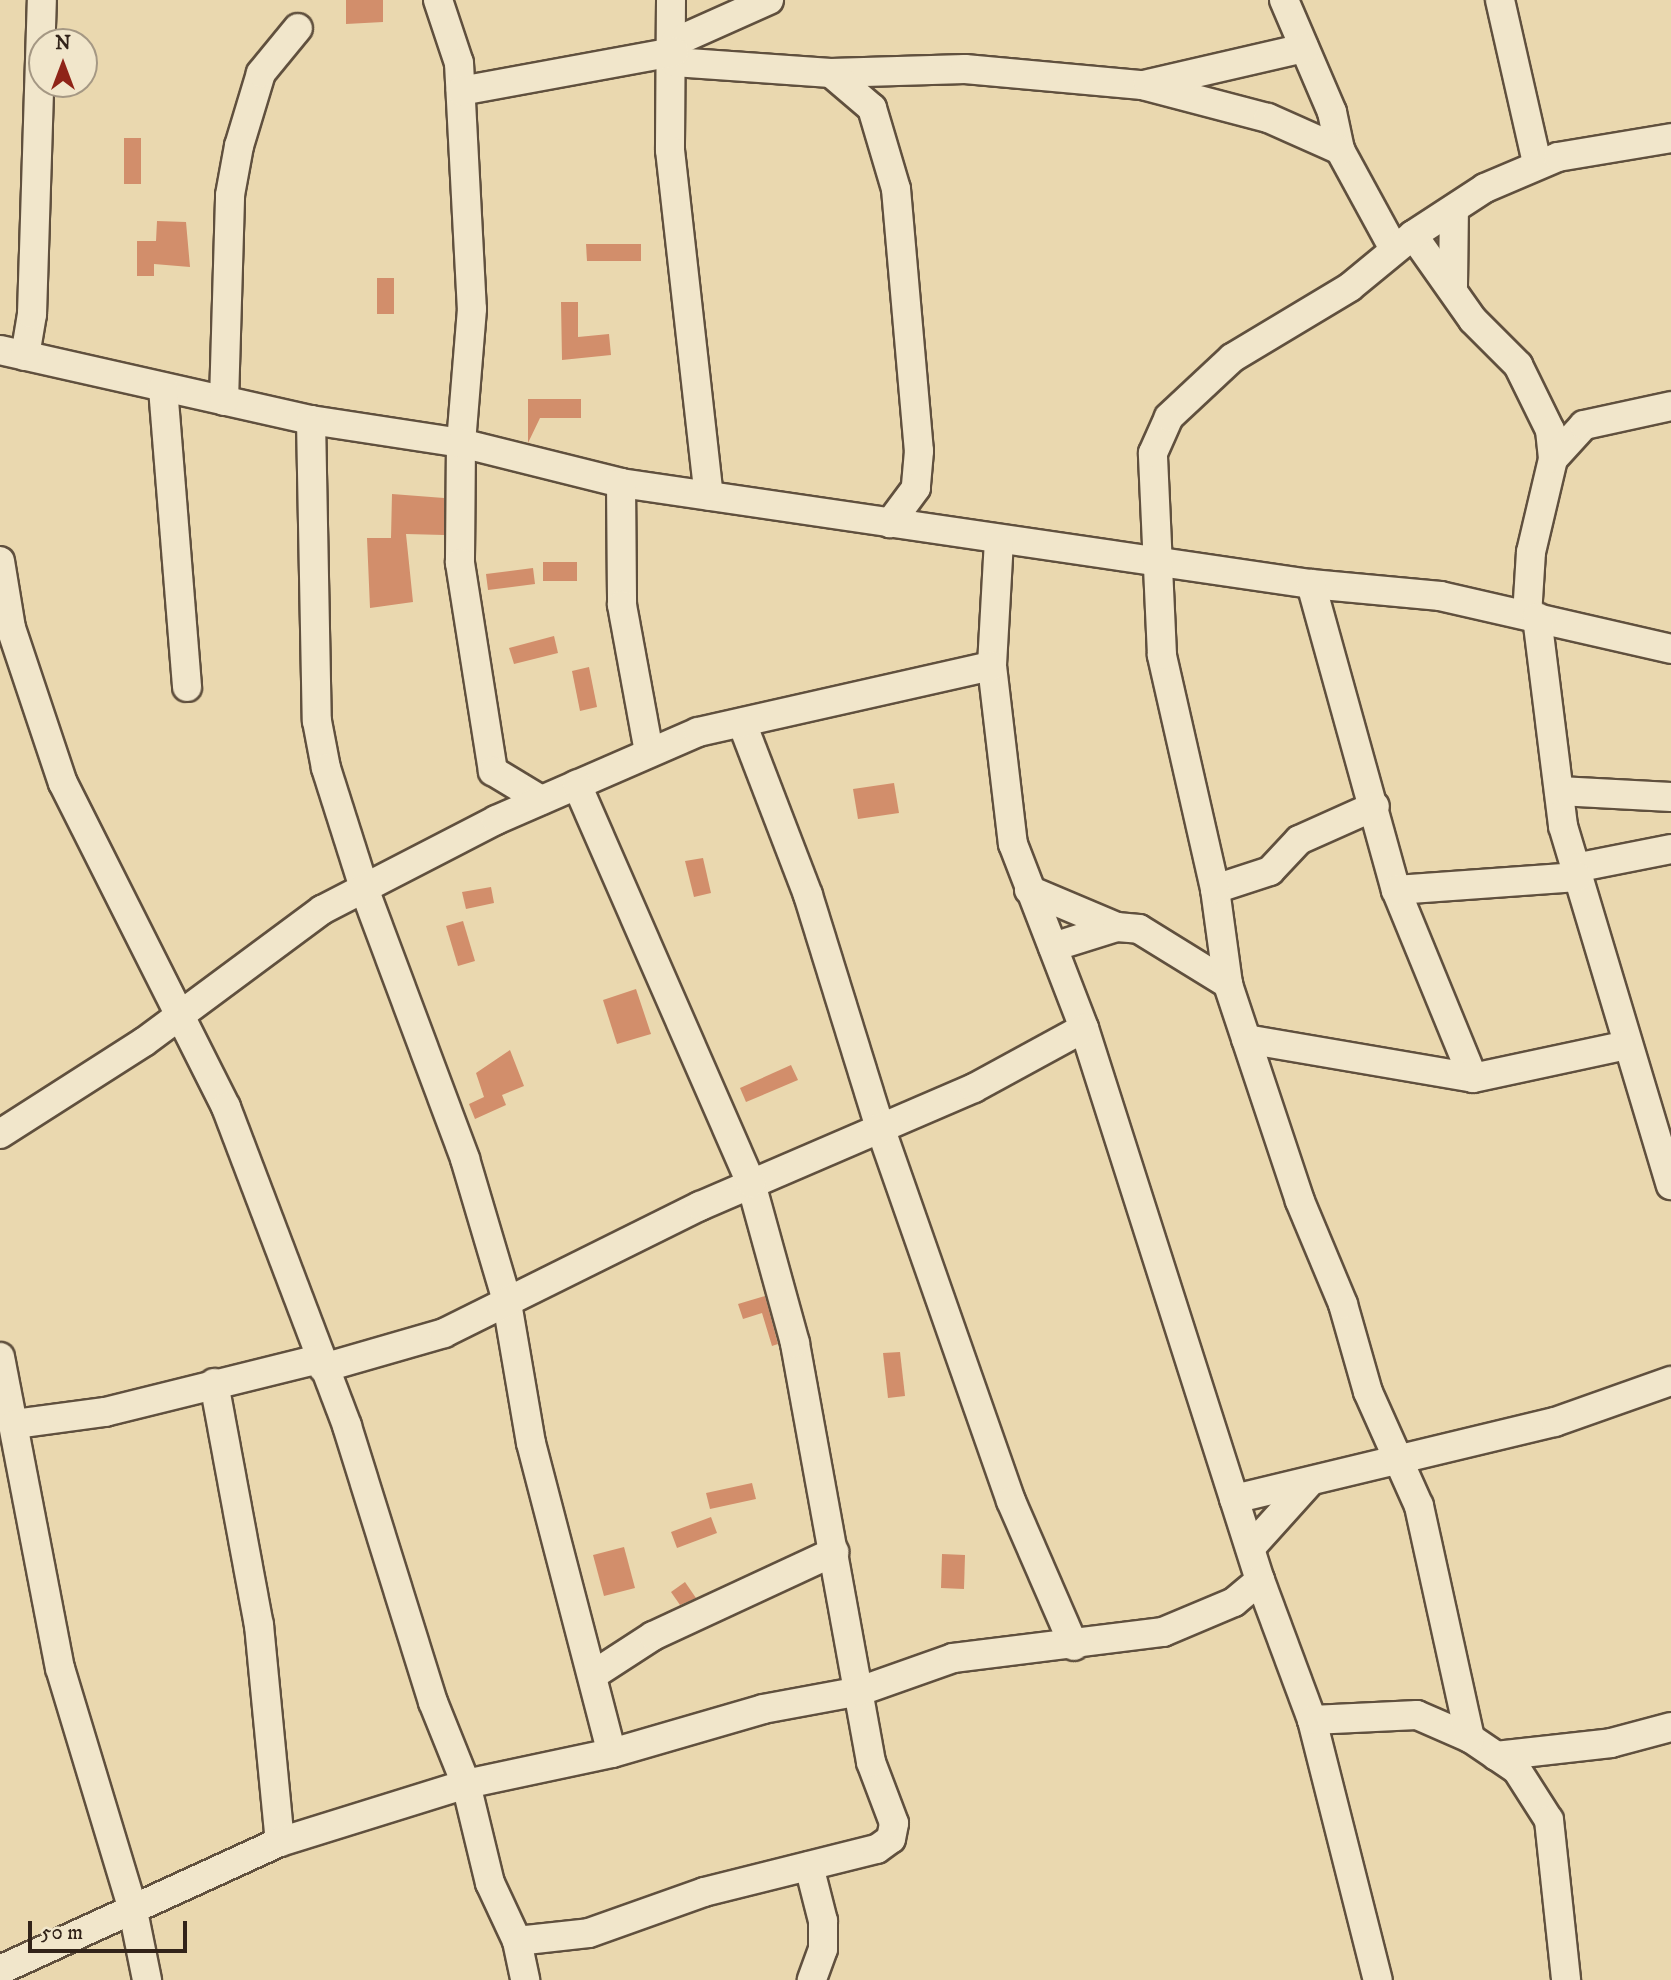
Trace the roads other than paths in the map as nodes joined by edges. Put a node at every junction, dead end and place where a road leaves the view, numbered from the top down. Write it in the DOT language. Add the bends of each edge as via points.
graph roads {
  1 [pos="42,0"];
  2 [pos="438,0"];
  3 [pos="671,0"];
  4 [pos="769,0"];
  5 [pos="1284,0"];
  6 [pos="1500,0"];
  7 [pos="298,28"];
  8 [pos="1304,48"];
  9 [pos="674,52"];
  10 [pos="831,73"];
  11 [pos="1142,85"];
  12 [pos="461,91"];
  13 [pos="1671,138"];
  14 [pos="1340,150"];
  15 [pos="1537,163"];
  16 [pos="1454,209"];
  17 [pos="1403,242"];
  18 [pos="1452,286"];
  19 [pos="12,353"];
  20 [pos="163,388"];
  21 [pos="224,401"];
  22 [pos="1671,406"];
  23 [pos="311,420"];
  24 [pos="461,443"];
  25 [pos="1553,459"];
  26 [pos="621,483"];
  27 [pos="709,496"];
  28 [pos="890,523"];
  29 [pos="999,540"];
  30 [pos="0,561"];
  31 [pos="1160,561"];
  32 [pos="1311,584"];
  33 [pos="1532,616"];
  34 [pos="5,627"];
  35 [pos="1671,649"];
  36 [pos="992,666"];
  37 [pos="187,687"];
  38 [pos="742,723"];
  39 [pos="649,752"];
  40 [pos="496,776"];
  41 [pos="577,784"];
  42 [pos="1559,791"];
  43 [pos="1671,797"];
  44 [pos="541,800"];
  45 [pos="1376,806"];
  46 [pos="496,820"];
  47 [pos="1671,849"];
  48 [pos="1576,873"];
  49 [pos="1215,889"];
  50 [pos="1029,890"];
  51 [pos="1396,890"];
  52 [pos="365,891"];
  53 [pos="1117,927"];
  54 [pos="1053,947"];
  55 [pos="1228,984"];
  56 [pos="181,1010"];
  57 [pos="1084,1028"];
  58 [pos="1246,1039"];
  59 [pos="1627,1045"];
  60 [pos="1473,1078"];
  61 [pos="1661,1121"];
  62 [pos="880,1127"];
  63 [pos="0,1133"];
  64 [pos="751,1183"];
  65 [pos="1671,1185"];
  66 [pos="506,1297"];
  67 [pos="0,1357"];
  68 [pos="321,1364"];
  69 [pos="1671,1381"];
  70 [pos="214,1383"];
  71 [pos="15,1424"];
  72 [pos="1402,1459"];
  73 [pos="1309,1483"];
  74 [pos="1234,1499"];
  75 [pos="1252,1546"];
  76 [pos="834,1552"];
  77 [pos="1260,1580"];
  78 [pos="1074,1646"];
  79 [pos="596,1673"];
  80 [pos="860,1691"];
  81 [pos="1312,1720"];
  82 [pos="1671,1727"];
  83 [pos="1470,1738"];
  84 [pos="612,1753"];
  85 [pos="1496,1756"];
  86 [pos="466,1784"];
  87 [pos="280,1842"];
  88 [pos="809,1866"];
  89 [pos="132,1906"];
  90 [pos="517,1941"];
  91 [pos="0,1970"];
  92 [pos="147,1980"];
  93 [pos="525,1980"];
  94 [pos="812,1980"];
  95 [pos="1378,1980"];
  96 [pos="1566,1980"];
  1 -- 19 [label="street" via="32,314"];
  2 -- 12 [label="street"];
  3 -- 9 [label="street"];
  4 -- 9 [label="street"];
  5 -- 8 [label="street"];
  6 -- 15 [label="street"];
  7 -- 21 [label="street" via="261,73 239,146 230,195"];
  8 -- 11 [label="street"];
  8 -- 14 [label="street" via="1332,112"];
  9 -- 10 [label="street"];
  9 -- 12 [label="street"];
  9 -- 27 [label="street" via="670,150"];
  10 -- 11 [label="street" via="965,69"];
  10 -- 28 [label="street" via="876,116 896,189 919,451 916,488"];
  11 -- 14 [label="street" via="1268,118"];
  12 -- 24 [label="street" via="472,347"];
  13 -- 15 [label="street"];
  14 -- 17 [label="street"];
  15 -- 16 [label="street"];
  16 -- 17 [label="street"];
  16 -- 18 [label="street"];
  17 -- 18 [label="street"];
  17 -- 31 [label="street" via="1350,287 1232,358 1169,417 1153,453"];
  18 -- 25 [label="street" via="1473,320 1534,388"];
  19 -- 20 [label="street"];
  20 -- 21 [label="street"];
  20 -- 37 [label="street"];
  21 -- 23 [label="street"];
  22 -- 25 [label="street" via="1584,425"];
  23 -- 24 [label="street"];
  23 -- 52 [label="street" via="317,721"];
  24 -- 26 [label="street"];
  24 -- 40 [label="street" via="460,562 482,671 482,724"];
  25 -- 33 [label="street" via="1531,552"];
  26 -- 27 [label="street"];
  26 -- 39 [label="street" via="622,605"];
  27 -- 28 [label="street"];
  28 -- 29 [label="street"];
  29 -- 31 [label="street"];
  29 -- 36 [label="street"];
  30 -- 34 [label="street"];
  31 -- 32 [label="street"];
  31 -- 49 [label="street" via="1162,655"];
  32 -- 33 [label="street" via="1440,596"];
  32 -- 45 [label="street"];
  33 -- 35 [label="street"];
  33 -- 42 [label="street"];
  34 -- 56 [label="street" via="63,783"];
  36 -- 38 [label="street"];
  36 -- 50 [label="street" via="1013,844"];
  38 -- 39 [label="street"];
  38 -- 62 [label="street" via="808,895"];
  39 -- 41 [label="street"];
  40 -- 44 [label="street"];
  40 -- 46 [label="street"];
  41 -- 44 [label="street"];
  41 -- 64 [label="street"];
  42 -- 43 [label="street"];
  42 -- 48 [label="street"];
  44 -- 46 [label="street"];
  45 -- 49 [label="street" via="1299,840 1270,871"];
  45 -- 51 [label="street"];
  46 -- 52 [label="street"];
  47 -- 48 [label="street" via="1624,854"];
  48 -- 51 [label="street"];
  48 -- 59 [label="street"];
  49 -- 55 [label="street"];
  50 -- 53 [label="street"];
  50 -- 54 [label="street"];
  51 -- 60 [label="street"];
  52 -- 56 [label="street" via="322,910"];
  52 -- 66 [label="street" via="465,1159"];
  53 -- 54 [label="street"];
  53 -- 55 [label="street" via="1150,933"];
  54 -- 57 [label="street"];
  55 -- 58 [label="street"];
  56 -- 63 [label="street" via="133,1049"];
  56 -- 68 [label="street" via="226,1107"];
  57 -- 62 [label="street" via="974,1088"];
  57 -- 74 [label="street"];
  58 -- 60 [label="street"];
  58 -- 72 [label="street" via="1300,1201 1343,1304 1368,1392"];
  59 -- 60 [label="street"];
  59 -- 61 [label="street"];
  61 -- 65 [label="street"];
  62 -- 64 [label="street"];
  62 -- 78 [label="street" via="1035,1570"];
  64 -- 66 [label="street"];
  64 -- 76 [label="street" via="795,1343"];
  66 -- 68 [label="street" via="444,1333"];
  66 -- 79 [label="street" via="531,1443"];
  67 -- 71 [label="street"];
  68 -- 70 [label="street"];
  68 -- 86 [label="street" via="433,1702"];
  69 -- 72 [label="street" via="1555,1422"];
  70 -- 71 [label="street" via="105,1412"];
  70 -- 87 [label="street" via="265,1666"];
  71 -- 89 [label="street" via="60,1668"];
  72 -- 73 [label="street"];
  72 -- 83 [label="street" via="1435,1572"];
  73 -- 74 [label="street"];
  73 -- 75 [label="street"];
  74 -- 75 [label="street"];
  75 -- 77 [label="street"];
  76 -- 79 [label="street" via="653,1636"];
  76 -- 80 [label="street"];
  77 -- 78 [label="street" via="1234,1602 1190,1625"];
  77 -- 81 [label="street"];
  78 -- 80 [label="street" via="953,1658"];
  79 -- 84 [label="street"];
  80 -- 84 [label="street" via="763,1709"];
  80 -- 88 [label="street" via="871,1762 894,1822 891,1839 877,1849"];
  81 -- 83 [label="street" via="1400,1711"];
  81 -- 95 [label="street"];
  82 -- 85 [label="street" via="1611,1743"];
  83 -- 85 [label="street"];
  84 -- 86 [label="street"];
  85 -- 96 [label="street" via="1532,1785 1549,1820"];
  86 -- 87 [label="street"];
  86 -- 90 [label="street" via="490,1883"];
  87 -- 89 [label="street"];
  88 -- 90 [label="street" via="704,1892 589,1933"];
  88 -- 94 [label="street" via="824,1922 824,1949"];
  89 -- 91 [label="street"];
  89 -- 92 [label="street"];
  90 -- 93 [label="street"];
}
